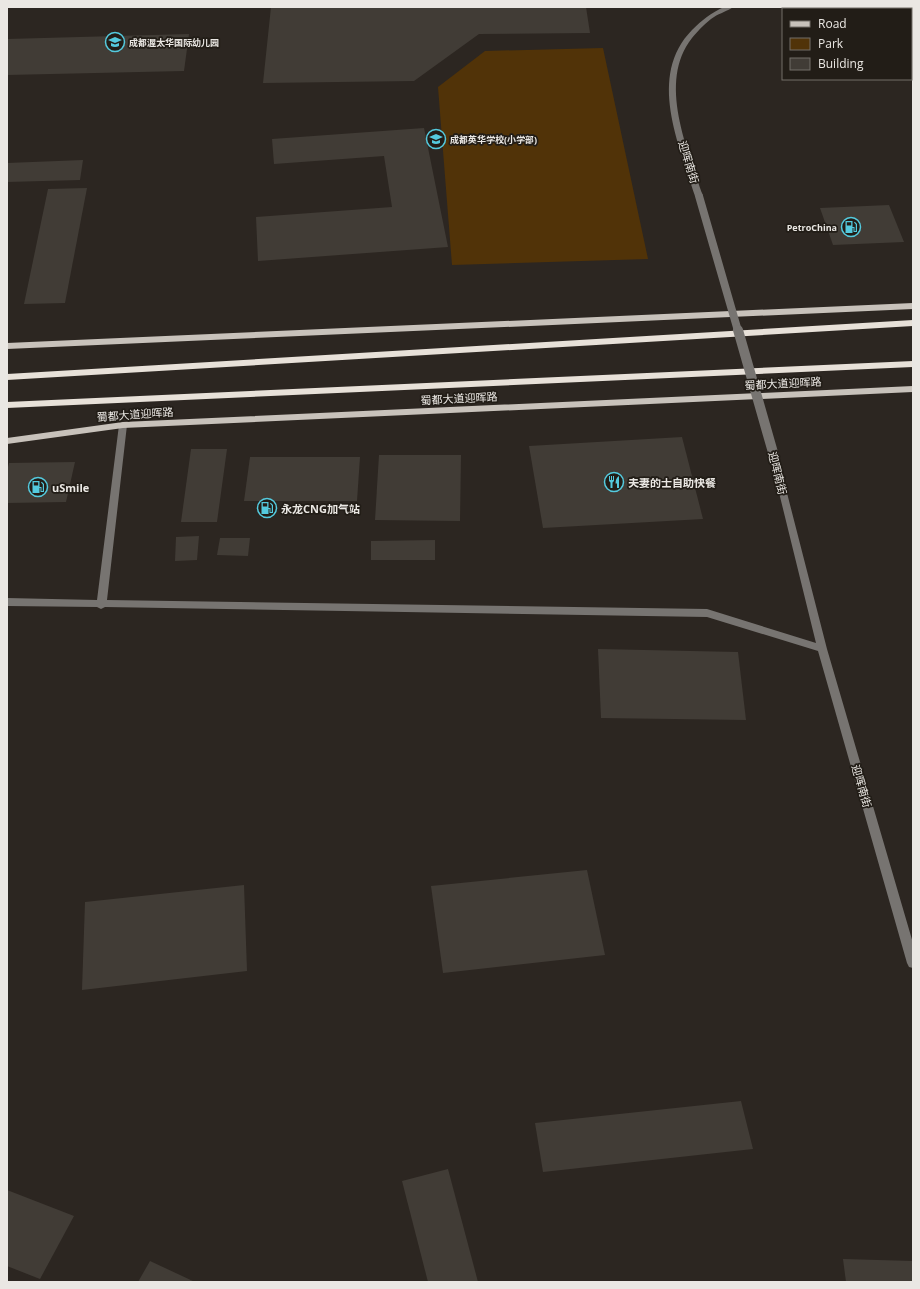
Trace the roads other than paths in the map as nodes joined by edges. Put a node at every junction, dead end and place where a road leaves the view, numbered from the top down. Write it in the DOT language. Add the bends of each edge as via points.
graph roads {
  1 [pos="730,7"];
  2 [pos="913,306"];
  3 [pos="913,323"];
  4 [pos="7,346"];
  5 [pos="913,364"];
  6 [pos="7,377"];
  7 [pos="913,389"];
  8 [pos="7,405"];
  9 [pos="123,425"];
  10 [pos="7,441"];
  11 [pos="7,602"];
  12 [pos="101,605"];
  13 [pos="822,650"];
  14 [pos="913,962"];
  1 -- 13 [label="street, 迎晖南街, bridge" via="709,17 686,40 676,57 671,78 671,100 774,456"];
  2 -- 4 [label="main road"];
  3 -- 6 [label="highway"];
  5 -- 8 [label="highway, 蜀都大道迎晖路"];
  7 -- 9 [label="main road, 蜀都大道迎晖路"];
  9 -- 10 [label="main road, 蜀都大道迎晖路"];
  9 -- 12 [label="street"];
  11 -- 12 [label="street"];
  12 -- 13 [label="street" via="707,613"];
  13 -- 14 [label="street, 迎晖南街"];
}
